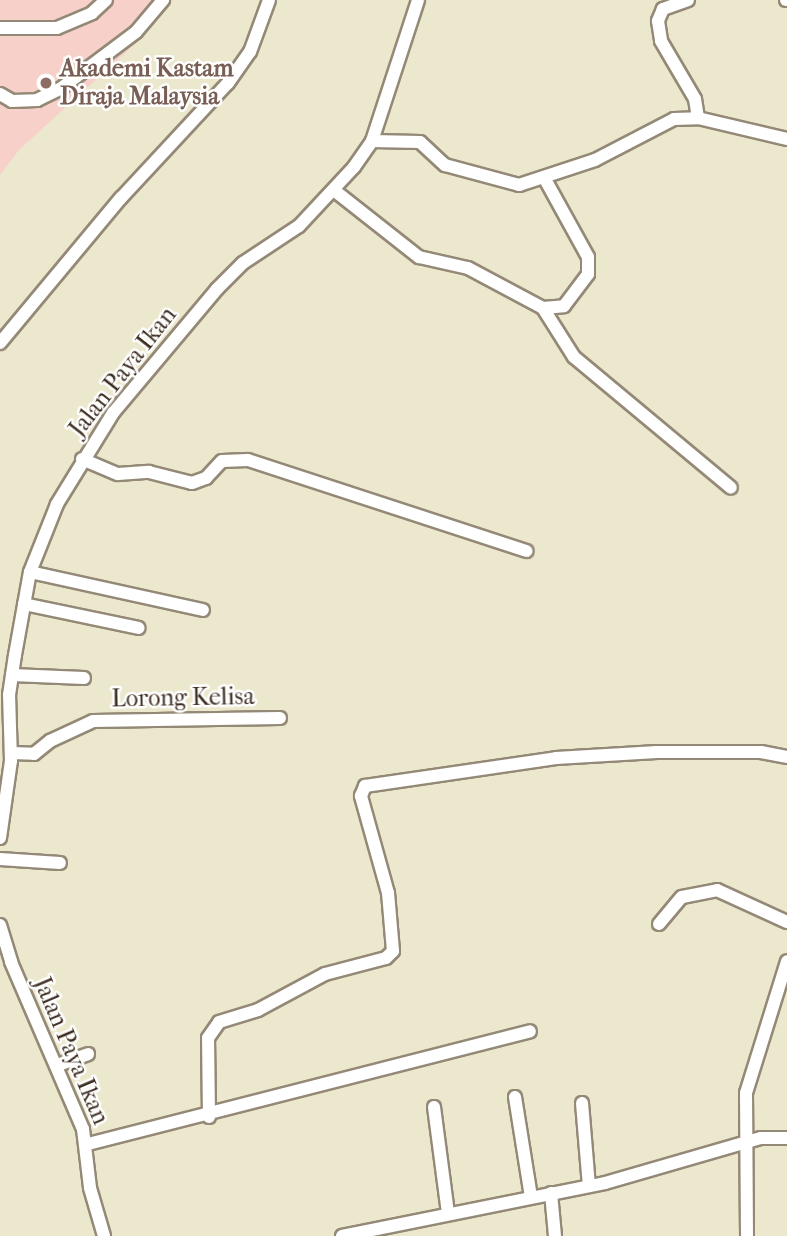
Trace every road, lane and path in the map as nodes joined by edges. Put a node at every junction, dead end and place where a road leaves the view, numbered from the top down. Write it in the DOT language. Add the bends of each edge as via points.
graph roads {
  1 [pos="106,0"];
  2 [pos="163,0"];
  3 [pos="269,0"];
  4 [pos="418,0"];
  5 [pos="688,0"];
  6 [pos="662,5"];
  7 [pos="0,28"];
  8 [pos="0,94"];
  9 [pos="698,118"];
  10 [pos="787,139"];
  11 [pos="372,141"];
  12 [pos="545,179"];
  13 [pos="335,191"];
  14 [pos="542,308"];
  15 [pos="0,343"];
  16 [pos="82,459"];
  17 [pos="731,488"];
  18 [pos="526,551"];
  19 [pos="30,572"];
  20 [pos="24,604"];
  21 [pos="203,610"];
  22 [pos="139,628"];
  23 [pos="12,675"];
  24 [pos="83,678"];
  25 [pos="5,692"];
  26 [pos="280,718"];
  27 [pos="11,753"];
  28 [pos="787,757"];
  29 [pos="0,838"];
  30 [pos="0,859"];
  31 [pos="60,863"];
  32 [pos="787,922"];
  33 [pos="659,924"];
  34 [pos="0,925"];
  35 [pos="787,961"];
  36 [pos="5,964"];
  37 [pos="530,1031"];
  38 [pos="88,1054"];
  39 [pos="58,1065"];
  40 [pos="515,1097"];
  41 [pos="582,1103"];
  42 [pos="434,1107"];
  43 [pos="209,1117"];
  44 [pos="787,1138"];
  45 [pos="744,1142"];
  46 [pos="88,1144"];
  47 [pos="589,1186"];
  48 [pos="551,1193"];
  49 [pos="531,1197"];
  50 [pos="448,1213"];
  51 [pos="104,1236"];
  52 [pos="342,1236"];
  53 [pos="555,1236"];
  54 [pos="747,1236"];
  1 -- 7 [label="street" via="92,13 57,28"];
  2 -- 8 [label="street" via="136,32 60,89 37,100 12,101"];
  3 -- 15 [label="street" via="250,52 228,83 121,198"];
  4 -- 11 [label="street, Jalan Paya Ikan"];
  5 -- 6 [label="street"];
  6 -- 9 [label="street" via="658,21 661,41 695,99"];
  9 -- 10 [label="street"];
  9 -- 12 [label="street" via="674,119 595,160"];
  11 -- 12 [label="street" via="420,142 445,165 477,177 519,185"];
  11 -- 13 [label="street, Jalan Paya Ikan"];
  12 -- 14 [label="street" via="588,257 588,274 564,306"];
  13 -- 14 [label="street" via="419,257 468,268"];
  13 -- 16 [label="street, Jalan Paya Ikan" via="299,226 243,263 217,289 148,370"];
  14 -- 17 [label="street" via="574,357"];
  16 -- 18 [label="street" via="118,474 149,472 192,483 206,478 222,461 248,460"];
  16 -- 19 [label="street, Jalan Paya Ikan" via="57,504"];
  19 -- 20 [label="street, Jalan Paya Ikan"];
  19 -- 21 [label="street"];
  20 -- 22 [label="street"];
  20 -- 23 [label="street, Jalan Paya Ikan"];
  23 -- 24 [label="street"];
  23 -- 25 [label="street, Jalan Paya Ikan"];
  25 -- 27 [label="street, Jalan Paya Ikan"];
  26 -- 27 [label="street, Lorong Kelisa" via="93,721 60,735 34,754"];
  27 -- 29 [label="street, Jalan Paya Ikan"];
  28 -- 43 [label="street" via="761,752 657,752 556,758 365,786 361,796 388,893 393,951 381,959 325,974 258,1010 219,1022 208,1038"];
  30 -- 31 [label="street"];
  32 -- 33 [label="street" via="717,890 682,897"];
  34 -- 36 [label="street, Jalan Paya Ikan"];
  35 -- 45 [label="street" via="752,1066"];
  36 -- 39 [label="street, Jalan Paya Ikan"];
  37 -- 43 [label="street"];
  38 -- 39 [label="street"];
  39 -- 46 [label="street, Jalan Paya Ikan"];
  40 -- 49 [label="street"];
  41 -- 47 [label="street"];
  42 -- 50 [label="street"];
  43 -- 46 [label="street"];
  44 -- 45 [label="street"];
  45 -- 47 [label="street"];
  45 -- 54 [label="street"];
  46 -- 51 [label="street, Jalan Paya Ikan" via="90,1188"];
  47 -- 48 [label="street"];
  48 -- 49 [label="street"];
  48 -- 53 [label="street"];
  49 -- 50 [label="street"];
  50 -- 52 [label="street"];
}
